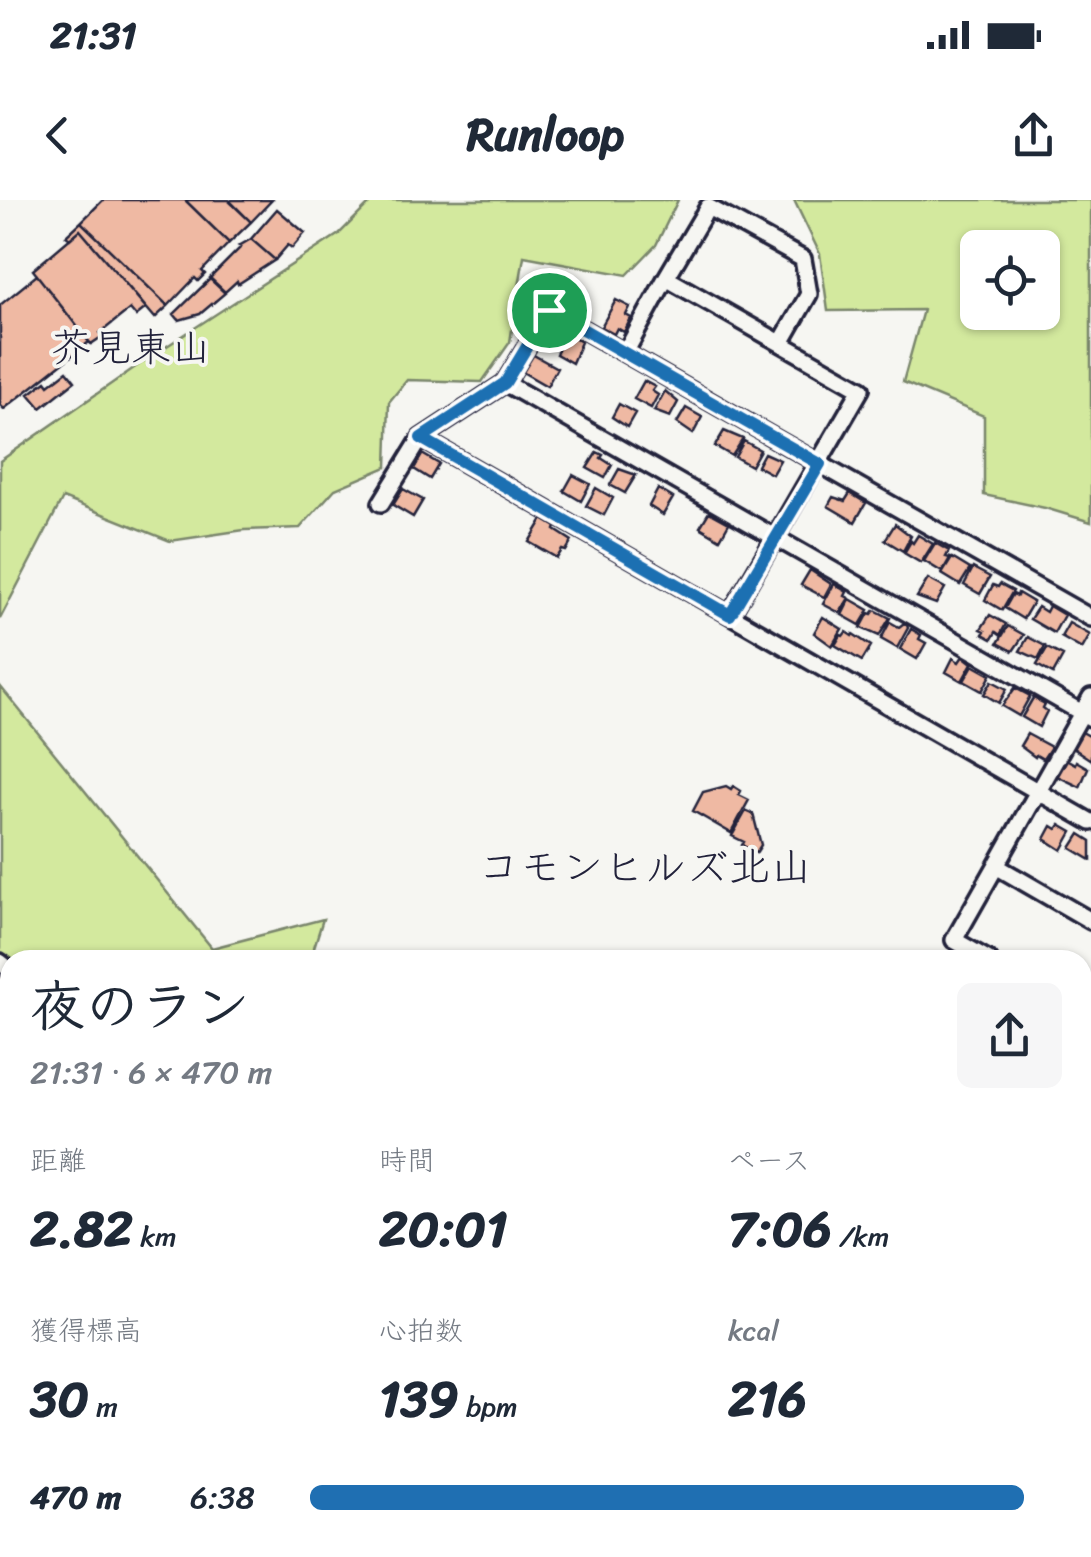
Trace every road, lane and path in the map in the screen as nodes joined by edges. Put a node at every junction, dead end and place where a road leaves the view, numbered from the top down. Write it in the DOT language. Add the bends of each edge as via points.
graph roads {
  1 [pos="666,278"];
  2 [pos="781,344"];
  3 [pos="625,353"];
  4 [pos="505,383"];
  5 [pos="421,438"];
  6 [pos="820,464"];
  7 [pos="382,503"];
  8 [pos="776,538"];
  9 [pos="730,615"];
  10 [pos="1091,618"];
  11 [pos="1091,697"];
  12 [pos="1087,715"];
  13 [pos="1038,792"];
  14 [pos="1091,822"];
  15 [pos="996,866"];
  16 [pos="1091,921"];
  17 [pos="972,950"];
  1 -- 2 [label="street"];
  1 -- 2 [label="street" via="708,207 803,259 809,294"];
  1 -- 3 [label="street"];
  2 -- 6 [label="street" via="861,389"];
  3 -- 4 [label="street" via="549,310"];
  3 -- 6 [label="street"];
  4 -- 5 [label="street"];
  4 -- 8 [label="street"];
  5 -- 7 [label="street"];
  5 -- 9 [label="street"];
  6 -- 8 [label="street"];
  6 -- 10 [label="street"];
  8 -- 9 [label="street"];
  8 -- 12 [label="street"];
  9 -- 13 [label="street"];
  11 -- 12 [label="street"];
  12 -- 13 [label="street"];
  13 -- 14 [label="street"];
  13 -- 15 [label="street"];
  15 -- 16 [label="street"];
  15 -- 17 [label="street" via="954,940"];
}
